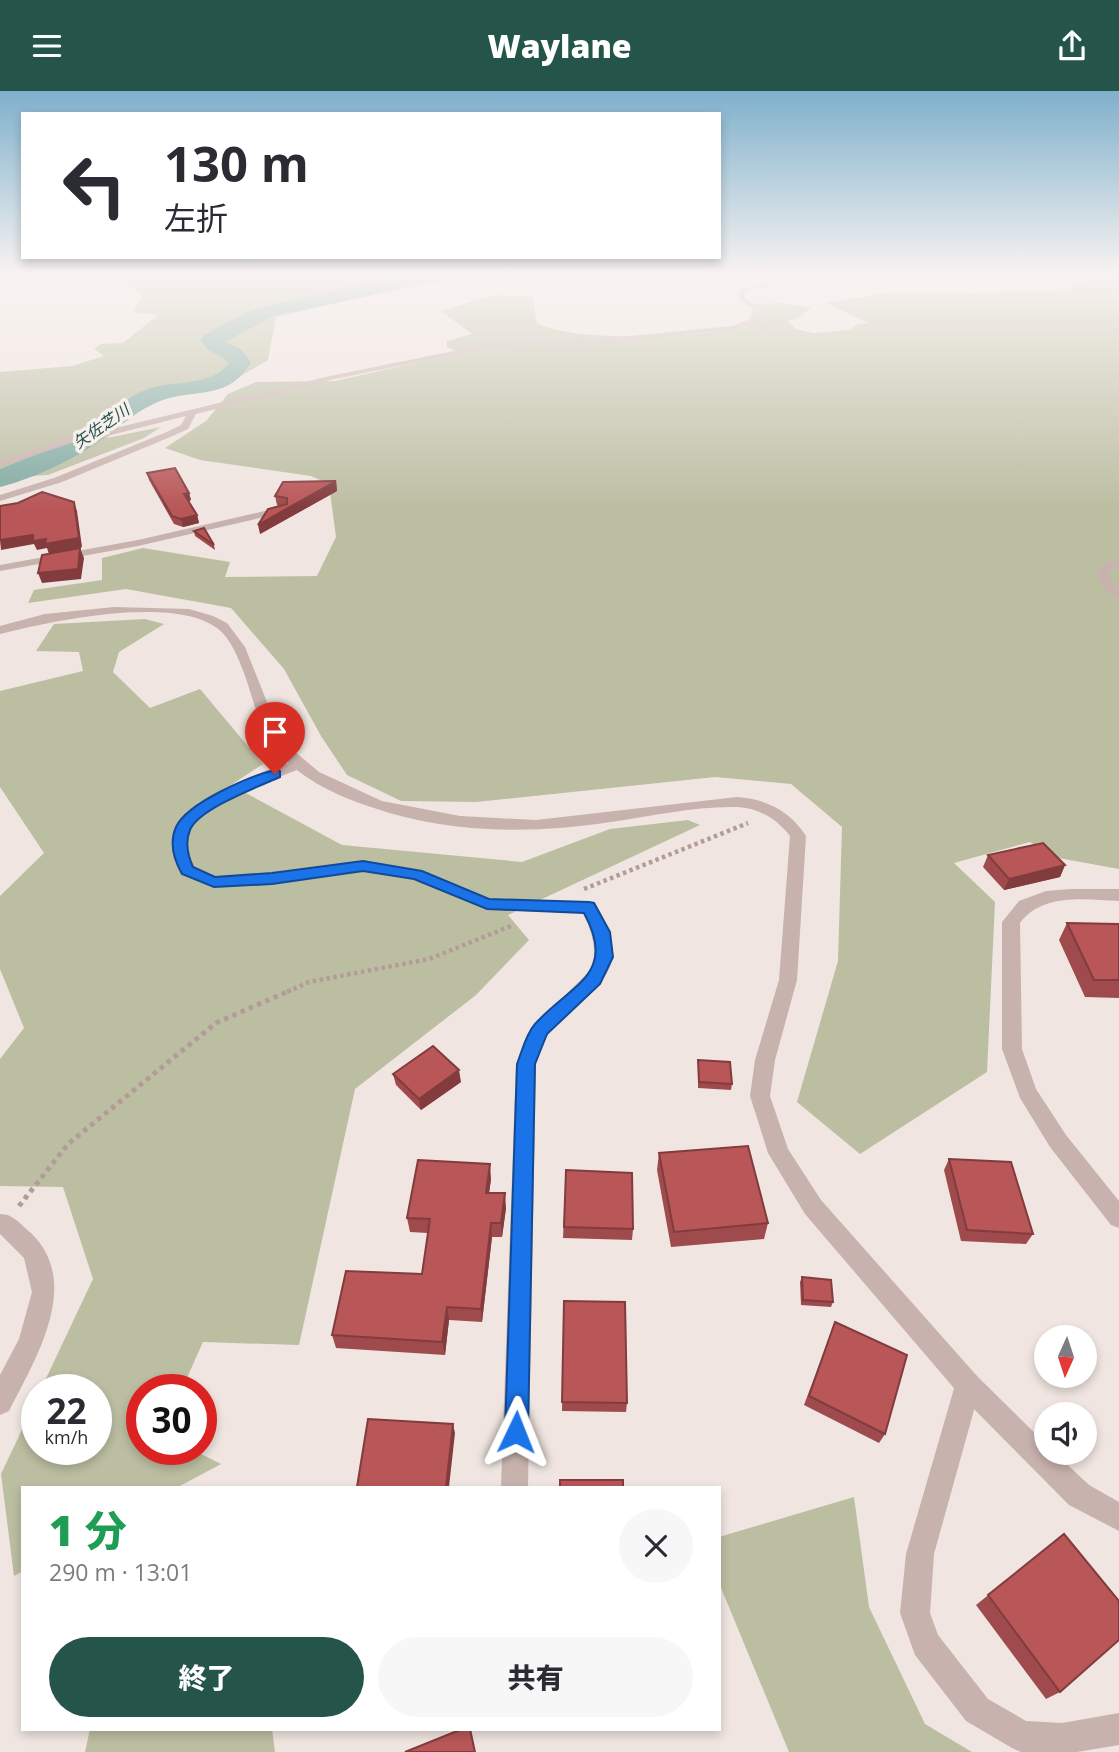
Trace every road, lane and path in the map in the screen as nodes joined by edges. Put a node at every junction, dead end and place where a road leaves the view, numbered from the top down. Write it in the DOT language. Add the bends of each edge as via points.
graph roads {
  1 [pos="461,353"];
  2 [pos="194,411"];
  3 [pos="0,464"];
  4 [pos="0,498"];
  5 [pos="282,510"];
  6 [pos="1119,564"];
  7 [pos="0,568"];
  8 [pos="1119,593"];
  9 [pos="0,629"];
  10 [pos="299,764"];
  11 [pos="775,812"];
  12 [pos="1119,895"];
  13 [pos="542,905"];
  14 [pos="1119,1217"];
  15 [pos="3,1224"];
  16 [pos="968,1385"];
  17 [pos="0,1402"];
  18 [pos="515,1486"];
  19 [pos="1119,1517"];
  20 [pos="1119,1729"];
  1 -- 2 [label="street"];
  2 -- 3 [label="street" via="82,436"];
  2 -- 4 [label="street" via="185,427 172,433 58,481"];
  5 -- 7 [label="street"];
  6 -- 8 [label="street" via="1111,563 1102,573 1109,587"];
  9 -- 10 [label="street" via="78,613 166,610 199,615 223,626 233,639 273,734"];
  10 -- 11 [label="street" via="363,800 460,821 537,825 739,801"];
  10 -- 13 [label="street" via="228,794 195,814 183,828 180,854 187,870 214,882 363,866 417,875 487,904"];
  11 -- 13 [label="path"];
  11 -- 16 [label="street" via="799,837 788,980 765,1060 760,1096 779,1153 813,1207"];
  12 -- 14 [label="street" via="1084,893 1025,905 1010,922 1009,982 1012,1049 1027,1092 1058,1141"];
  13 -- 15 [label="path" via="523,921 429,959 309,982 216,1023 68,1144"];
  13 -- 18 [label="street" via="589,907 602,932 605,957 594,980 540,1030 526,1064"];
  15 -- 17 [label="street" via="34,1252 44,1292 30,1343"];
  16 -- 19 [label="street" via="1079,1495"];
  16 -- 20 [label="street" via="920,1554 915,1613 926,1644 977,1710 1023,1737 1062,1739"];
}
